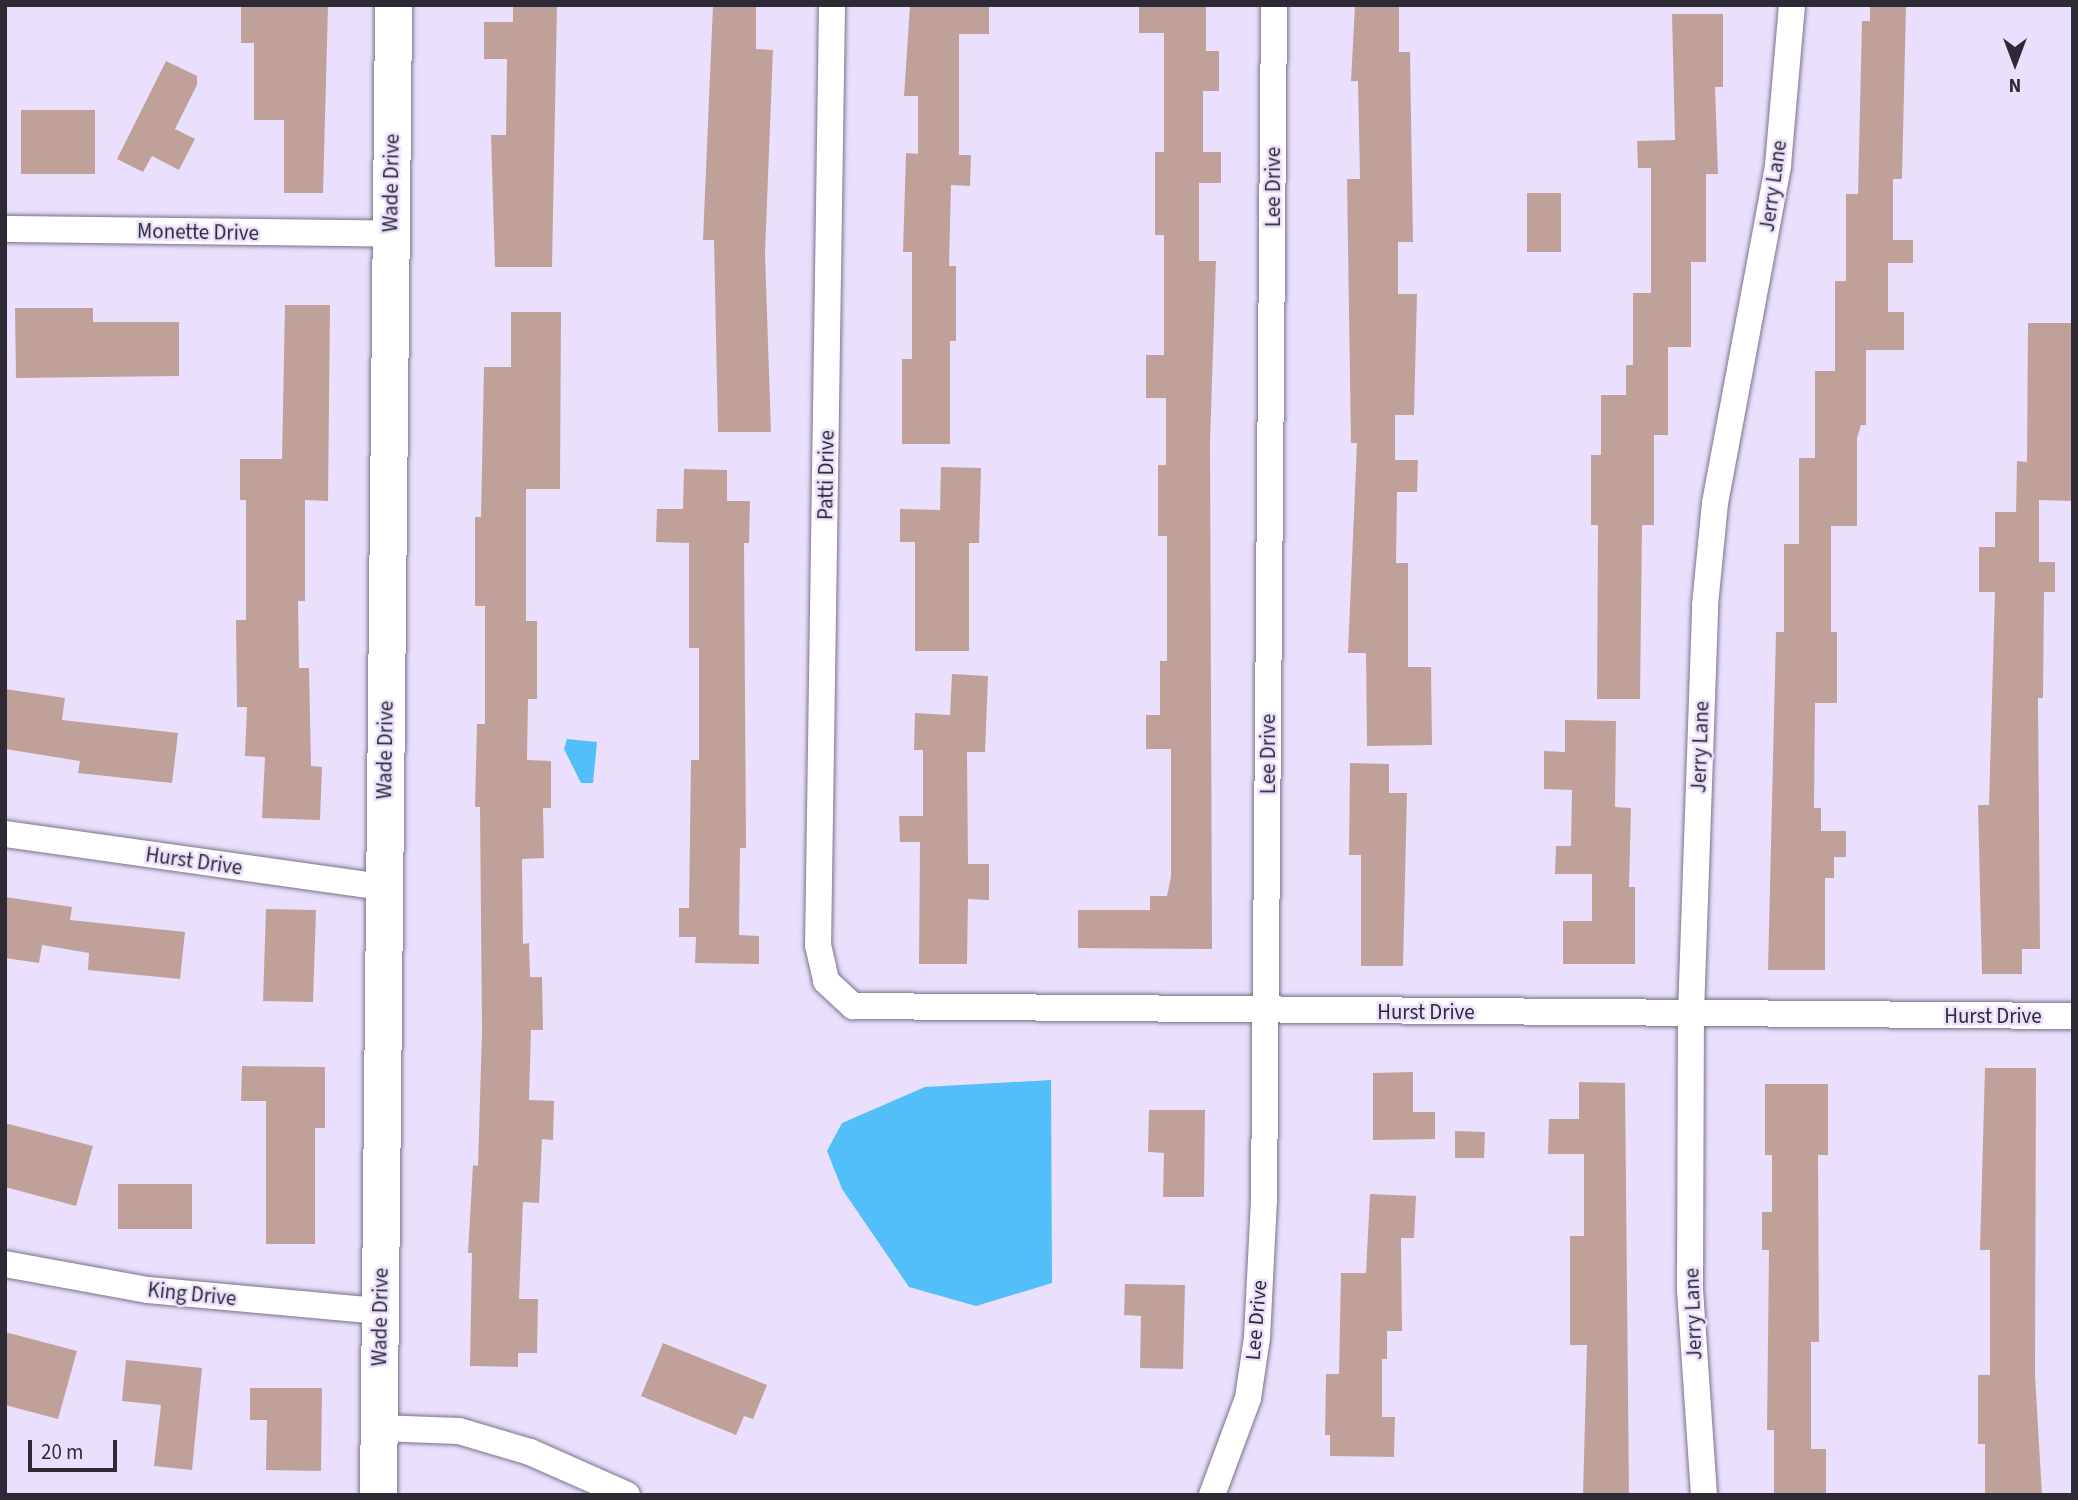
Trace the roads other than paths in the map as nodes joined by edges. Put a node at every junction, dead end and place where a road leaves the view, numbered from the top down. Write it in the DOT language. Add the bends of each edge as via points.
graph roads {
  1 [pos="393,5"];
  2 [pos="832,5"];
  3 [pos="1274,5"];
  4 [pos="1792,5"];
  5 [pos="5,229"];
  6 [pos="390,234"];
  7 [pos="5,834"];
  8 [pos="384,887"];
  9 [pos="818,946"];
  10 [pos="1266,1010"];
  11 [pos="1691,1013"];
  12 [pos="2073,1016"];
  13 [pos="5,1264"];
  14 [pos="380,1311"];
  15 [pos="379,1428"];
  16 [pos="378,1495"];
  17 [pos="627,1495"];
  18 [pos="1212,1495"];
  19 [pos="1703,1495"];
  1 -- 6 [label="street, Wade Drive"];
  2 -- 9 [label="street, Patti Drive"];
  3 -- 10 [label="street, Lee Drive"];
  4 -- 11 [label="street, Jerry Lane" via="1778,165 1715,503 1704,606"];
  5 -- 6 [label="street, Monette Drive"];
  6 -- 8 [label="street, Wade Drive"];
  7 -- 8 [label="street, Hurst Drive"];
  8 -- 14 [label="street, Wade Drive"];
  9 -- 10 [label="street, Hurst Drive" via="825,981 853,1006"];
  10 -- 11 [label="street, Hurst Drive"];
  10 -- 18 [label="street, Lee Drive" via="1257,1338 1248,1398"];
  11 -- 12 [label="street, Hurst Drive"];
  11 -- 19 [label="street, Jerry Lane" via="1690,1289"];
  13 -- 14 [label="street, King Drive" via="148,1290"];
  14 -- 15 [label="street, Wade Drive"];
  15 -- 16 [label="street, Wade Drive"];
  15 -- 17 [label="street" via="459,1431 530,1451"];
}
